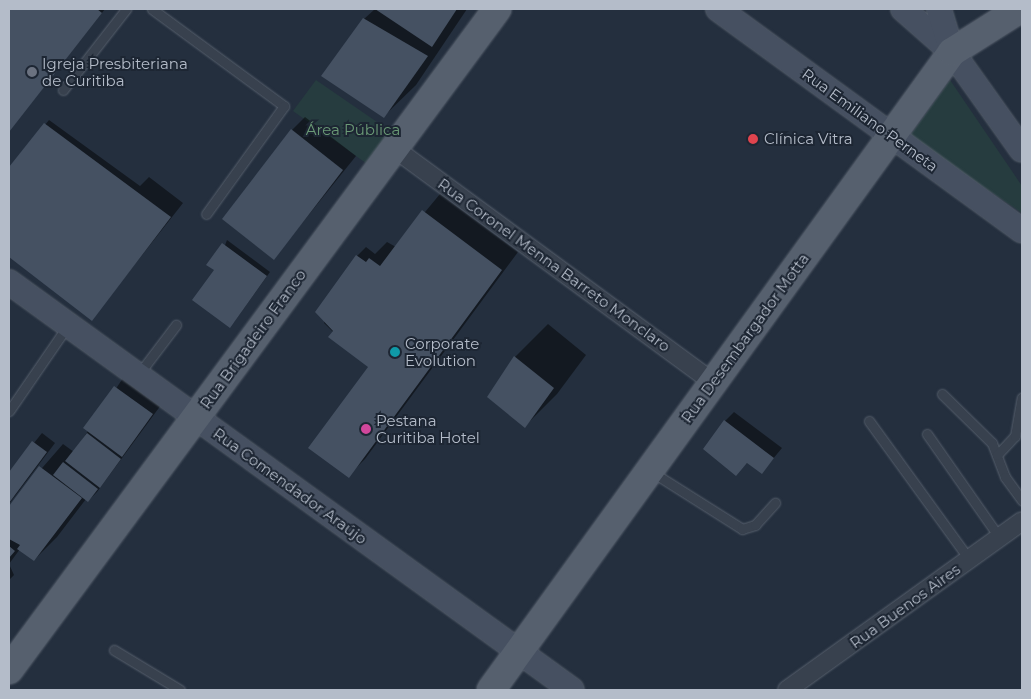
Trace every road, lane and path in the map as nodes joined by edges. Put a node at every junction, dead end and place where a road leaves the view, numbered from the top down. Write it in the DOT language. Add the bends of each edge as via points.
graph roads {
  1 [pos="126,9"];
  2 [pos="152,9"];
  3 [pos="497,9"];
  4 [pos="718,9"];
  5 [pos="903,9"];
  6 [pos="939,9"];
  7 [pos="1020,9"];
  8 [pos="952,52"];
  9 [pos="63,90"];
  10 [pos="891,136"];
  11 [pos="394,148"];
  12 [pos="1022,150"];
  13 [pos="206,214"];
  14 [pos="1022,231"];
  15 [pos="9,282"];
  16 [pos="68,325"];
  17 [pos="176,325"];
  18 [pos="138,375"];
  19 [pos="713,382"];
  20 [pos="942,394"];
  21 [pos="1022,398"];
  22 [pos="9,411"];
  23 [pos="195,417"];
  24 [pos="869,421"];
  25 [pos="927,434"];
  26 [pos="997,455"];
  27 [pos="649,470"];
  28 [pos="1022,500"];
  29 [pos="775,503"];
  30 [pos="1022,521"];
  31 [pos="999,537"];
  32 [pos="969,559"];
  33 [pos="114,650"];
  34 [pos="519,652"];
  35 [pos="9,670"];
  36 [pos="180,690"];
  37 [pos="491,690"];
  38 [pos="572,690"];
  39 [pos="787,690"];
  1 -- 9 [label="lane"];
  2 -- 13 [label="lane" via="284,106"];
  3 -- 11 [label="main road, Rua Brigadeiro Franco"];
  4 -- 10 [label="street, Rua Emiliano Perneta"];
  5 -- 8 [label="street"];
  6 -- 8 [label="street"];
  7 -- 8 [label="main road, Rua Desembargador Motta"];
  8 -- 10 [label="main road, Rua Desembargador Motta"];
  8 -- 12 [label="street"];
  10 -- 14 [label="street, Rua Emiliano Perneta"];
  10 -- 19 [label="main road, Rua Desembargador Motta"];
  11 -- 19 [label="street, Rua Coronel Menna Barreto Monclaro"];
  11 -- 23 [label="main road, Rua Brigadeiro Franco"];
  15 -- 16 [label="street, Rua Comendador Araújo"];
  16 -- 18 [label="street, Rua Comendador Araújo"];
  16 -- 22 [label="lane"];
  17 -- 18 [label="lane"];
  18 -- 23 [label="street, Rua Comendador Araújo"];
  19 -- 27 [label="main road, Rua Desembargador Motta"];
  20 -- 26 [label="lane" via="992,443"];
  21 -- 26 [label="lane" via="1015,436"];
  23 -- 34 [label="street, Rua Comendador Araújo"];
  23 -- 35 [label="main road, Rua Brigadeiro Franco"];
  24 -- 32 [label="lane"];
  25 -- 31 [label="lane"];
  26 -- 28 [label="lane" via="1005,477"];
  27 -- 29 [label="lane" via="742,529 755,525"];
  27 -- 34 [label="main road, Rua Desembargador Motta"];
  30 -- 31 [label="street, Rua Buenos Aires"];
  31 -- 32 [label="street, Rua Buenos Aires"];
  32 -- 39 [label="street, Rua Buenos Aires"];
  33 -- 36 [label="lane"];
  34 -- 37 [label="main road, Rua Desembargador Motta"];
  34 -- 38 [label="street, Rua Comendador Araújo"];
}
